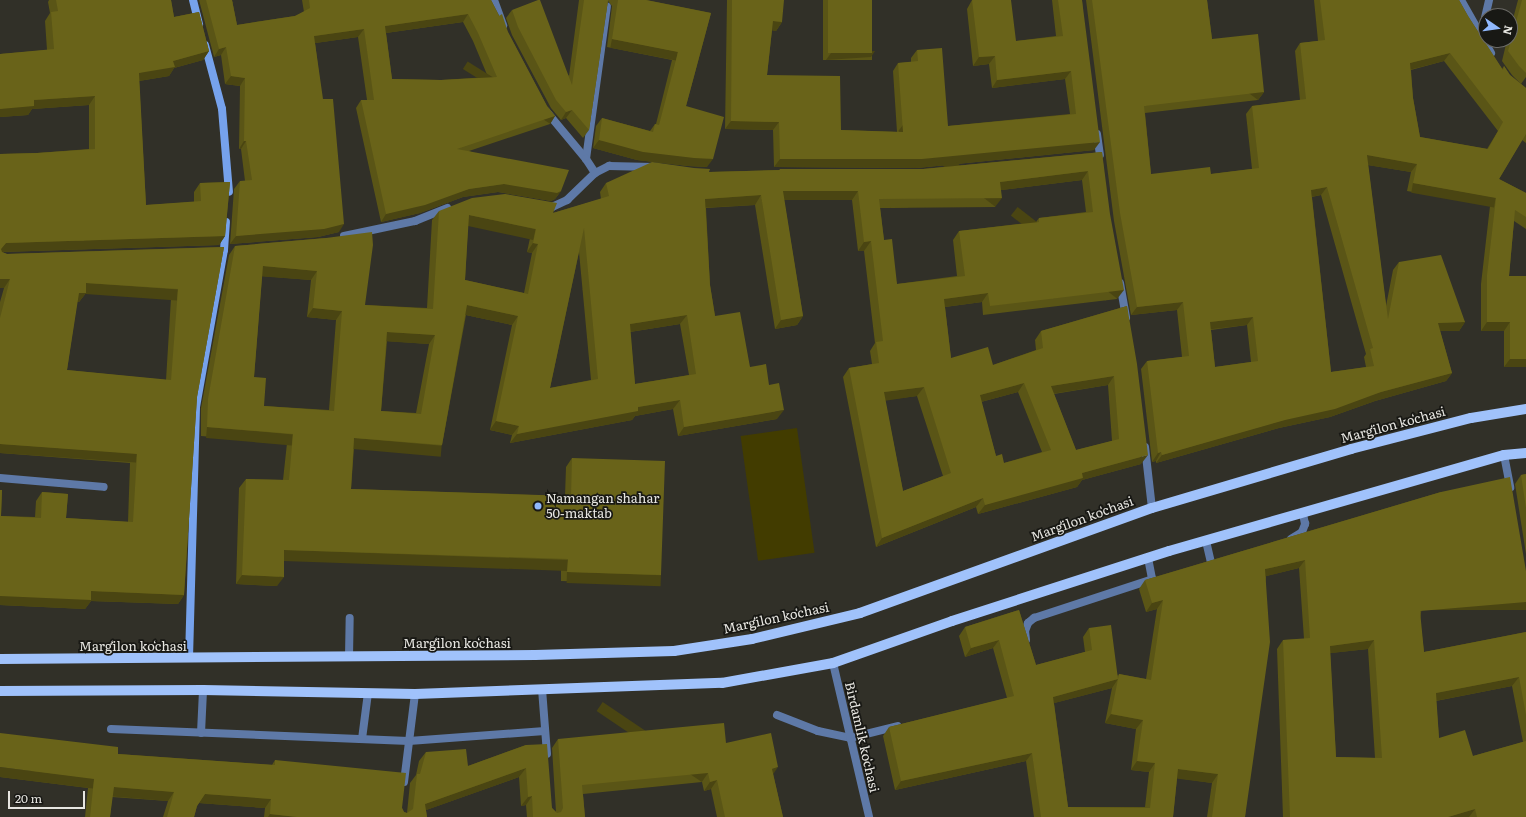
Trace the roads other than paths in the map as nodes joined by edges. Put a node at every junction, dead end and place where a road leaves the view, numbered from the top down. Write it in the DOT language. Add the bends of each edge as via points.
graph roads {
  1 [pos="193,0"];
  2 [pos="494,0"];
  3 [pos="1461,0"];
  4 [pos="607,6"];
  5 [pos="1478,29"];
  6 [pos="505,30"];
  7 [pos="1489,48"];
  8 [pos="1495,60"];
  9 [pos="543,104"];
  10 [pos="1096,124"];
  11 [pos="1088,156"];
  12 [pos="586,159"];
  13 [pos="660,169"];
  14 [pos="595,173"];
  15 [pos="228,198"];
  16 [pos="457,205"];
  17 [pos="538,206"];
  18 [pos="227,213"];
  19 [pos="333,239"];
  20 [pos="1118,274"];
  21 [pos="1128,327"];
  22 [pos="1526,409"];
  23 [pos="1144,440"];
  24 [pos="1526,452"];
  25 [pos="1504,455"];
  26 [pos="0,478"];
  27 [pos="104,487"];
  28 [pos="1511,493"];
  29 [pos="1152,508"];
  30 [pos="1303,514"];
  31 [pos="1206,541"];
  32 [pos="1280,542"];
  33 [pos="1148,558"];
  34 [pos="1211,563"];
  35 [pos="350,618"];
  36 [pos="1028,651"];
  37 [pos="349,657"];
  38 [pos="189,658"];
  39 [pos="0,659"];
  40 [pos="833,663"];
  41 [pos="542,689"];
  42 [pos="203,690"];
  43 [pos="0,691"];
  44 [pos="368,693"];
  45 [pos="415,694"];
  46 [pos="777,715"];
  47 [pos="903,725"];
  48 [pos="111,729"];
  49 [pos="545,731"];
  50 [pos="201,733"];
  51 [pos="850,738"];
  52 [pos="362,739"];
  53 [pos="408,741"];
  54 [pos="547,762"];
  55 [pos="403,794"];
  56 [pos="869,817"];
  1 -- 15 [label="street" via="222,110"];
  2 -- 6 [label="street"];
  3 -- 5 [label="street"];
  4 -- 12 [label="street"];
  7 -- 8 [label="street"];
  9 -- 12 [label="street"];
  10 -- 11 [label="street" via="1100,159"];
  12 -- 14 [label="street"];
  13 -- 14 [label="street" via="647,166 609,166"];
  14 -- 17 [label="street" via="567,200 552,207"];
  16 -- 19 [label="street" via="415,221"];
  18 -- 38 [label="street" via="224,250 196,407"];
  20 -- 21 [label="street"];
  22 -- 29 [label="main road, Margʻilon koʻchasi" via="1471,418 1352,449"];
  23 -- 29 [label="street"];
  24 -- 25 [label="main road"];
  25 -- 28 [label="street"];
  25 -- 30 [label="main road"];
  26 -- 27 [label="street"];
  29 -- 37 [label="main road, Margʻilon koʻchasi" via="860,613 752,639 674,651"];
  30 -- 31 [label="main road"];
  30 -- 32 [label="street" via="1305,524 1302,532 1295,538"];
  31 -- 33 [label="main road"];
  31 -- 34 [label="street"];
  33 -- 36 [label="street" via="1156,578 1034,618 1028,623 1025,632"];
  33 -- 40 [label="main road" via="952,621"];
  35 -- 37 [label="street"];
  37 -- 38 [label="main road, Margʻilon koʻchasi"];
  38 -- 39 [label="main road, Margʻilon koʻchasi"];
  40 -- 41 [label="main road" via="722,683"];
  40 -- 51 [label="street, Birdamlik koʻchasi"];
  41 -- 45 [label="main road"];
  41 -- 49 [label="street"];
  42 -- 43 [label="main road"];
  42 -- 44 [label="main road"];
  42 -- 50 [label="street"];
  44 -- 45 [label="main road"];
  44 -- 52 [label="street"];
  45 -- 53 [label="street"];
  46 -- 51 [label="street" via="818,731"];
  47 -- 51 [label="street"];
  48 -- 50 [label="street"];
  49 -- 53 [label="street"];
  49 -- 54 [label="street"];
  50 -- 52 [label="street"];
  51 -- 56 [label="street, Birdamlik koʻchasi"];
  52 -- 53 [label="street"];
  53 -- 55 [label="street"];
}
